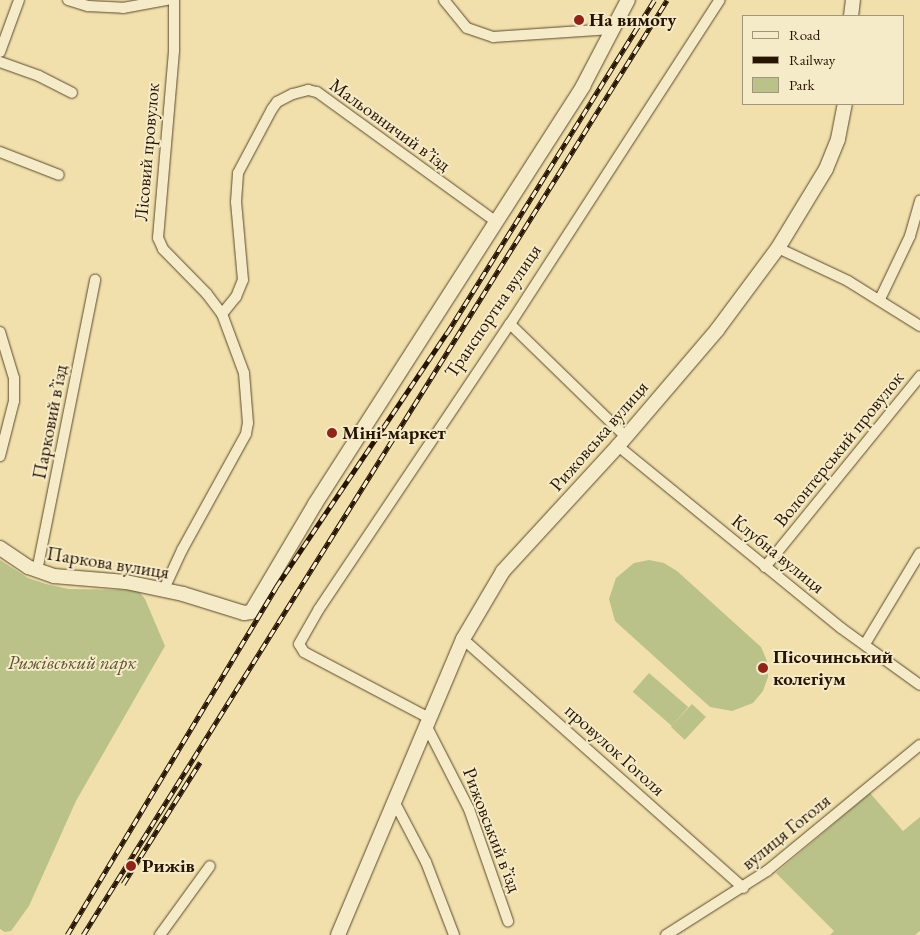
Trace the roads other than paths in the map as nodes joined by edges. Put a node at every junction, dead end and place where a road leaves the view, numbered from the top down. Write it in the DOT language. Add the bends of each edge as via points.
graph roads {
  1 [pos="18,0"];
  2 [pos="68,0"];
  3 [pos="167,0"];
  4 [pos="174,0"];
  5 [pos="444,0"];
  6 [pos="628,0"];
  7 [pos="720,0"];
  8 [pos="853,0"];
  9 [pos="89,3"];
  10 [pos="851,15"];
  11 [pos="612,29"];
  12 [pos="0,52"];
  13 [pos="0,62"];
  14 [pos="72,93"];
  15 [pos="845,105"];
  16 [pos="0,152"];
  17 [pos="59,175"];
  18 [pos="920,200"];
  19 [pos="495,221"];
  20 [pos="778,248"];
  21 [pos="95,280"];
  22 [pos="880,299"];
  23 [pos="222,314"];
  24 [pos="510,324"];
  25 [pos="920,326"];
  26 [pos="0,332"];
  27 [pos="920,376"];
  28 [pos="622,441"];
  29 [pos="0,456"];
  30 [pos="0,548"];
  31 [pos="920,553"];
  32 [pos="765,567"];
  33 [pos="37,571"];
  34 [pos="164,589"];
  35 [pos="463,639"];
  36 [pos="865,644"];
  37 [pos="920,685"];
  38 [pos="428,722"];
  39 [pos="920,745"];
  40 [pos="396,803"];
  41 [pos="210,866"];
  42 [pos="743,888"];
  43 [pos="508,921"];
  44 [pos="160,935"];
  45 [pos="338,935"];
  46 [pos="454,935"];
  47 [pos="666,935"];
  1 -- 12 [label="street"];
  2 -- 9 [label="street"];
  3 -- 9 [label="street" via="123,8"];
  4 -- 23 [label="street, Лісовий провулок" via="174,50 158,238 163,248 208,294"];
  5 -- 11 [label="street" via="467,28 493,37"];
  6 -- 11 [label="street"];
  7 -- 24 [label="street, Транспортна вулиця"];
  8 -- 10 [label="street"];
  11 -- 19 [label="street" via="583,86"];
  13 -- 14 [label="street" via="39,76"];
  15 -- 20 [label="street, Рижовська вулиця" via="838,140 826,169"];
  16 -- 17 [label="street"];
  18 -- 22 [label="street" via="910,236"];
  19 -- 23 [label="street, Мальовничий в’їзд" via="317,92 308,90 293,94 277,102 272,109 238,173 236,202 243,280 236,297"];
  19 -- 34 [label="street, Паркова вулиця" via="315,504 258,606 244,613"];
  20 -- 22 [label="street"];
  20 -- 28 [label="street, Рижовська вулиця" via="717,330"];
  21 -- 33 [label="street, Парковий в’їзд"];
  22 -- 25 [label="street"];
  23 -- 34 [label="street, Лісовий провулок" via="244,373 248,410 246,434"];
  24 -- 28 [label="street, Клубна вулиця"];
  24 -- 38 [label="street, Транспортна вулиця" via="299,644 304,652"];
  26 -- 29 [label="street" via="14,378 14,401"];
  27 -- 32 [label="street, Волонтерський провулок"];
  28 -- 32 [label="street, Клубна вулиця"];
  28 -- 35 [label="street, Рижовська вулиця" via="503,571"];
  30 -- 33 [label="street, Паркова вулиця"];
  31 -- 36 [label="street"];
  32 -- 36 [label="street, Клубна вулиця"];
  33 -- 34 [label="street, Паркова вулиця" via="54,576 103,578"];
  35 -- 38 [label="street, Рижовська вулиця"];
  35 -- 42 [label="street, провулок Гоголя"];
  36 -- 37 [label="street, Клубна вулиця"];
  38 -- 40 [label="street, Рижовська вулиця"];
  38 -- 43 [label="street, Рижовський в’їзд" via="469,808"];
  39 -- 42 [label="street, вулиця Гоголя"];
  40 -- 45 [label="street, Рижовська вулиця"];
  40 -- 46 [label="street" via="426,862"];
  41 -- 44 [label="street"];
  42 -- 47 [label="street, вулиця Гоголя"];
}
